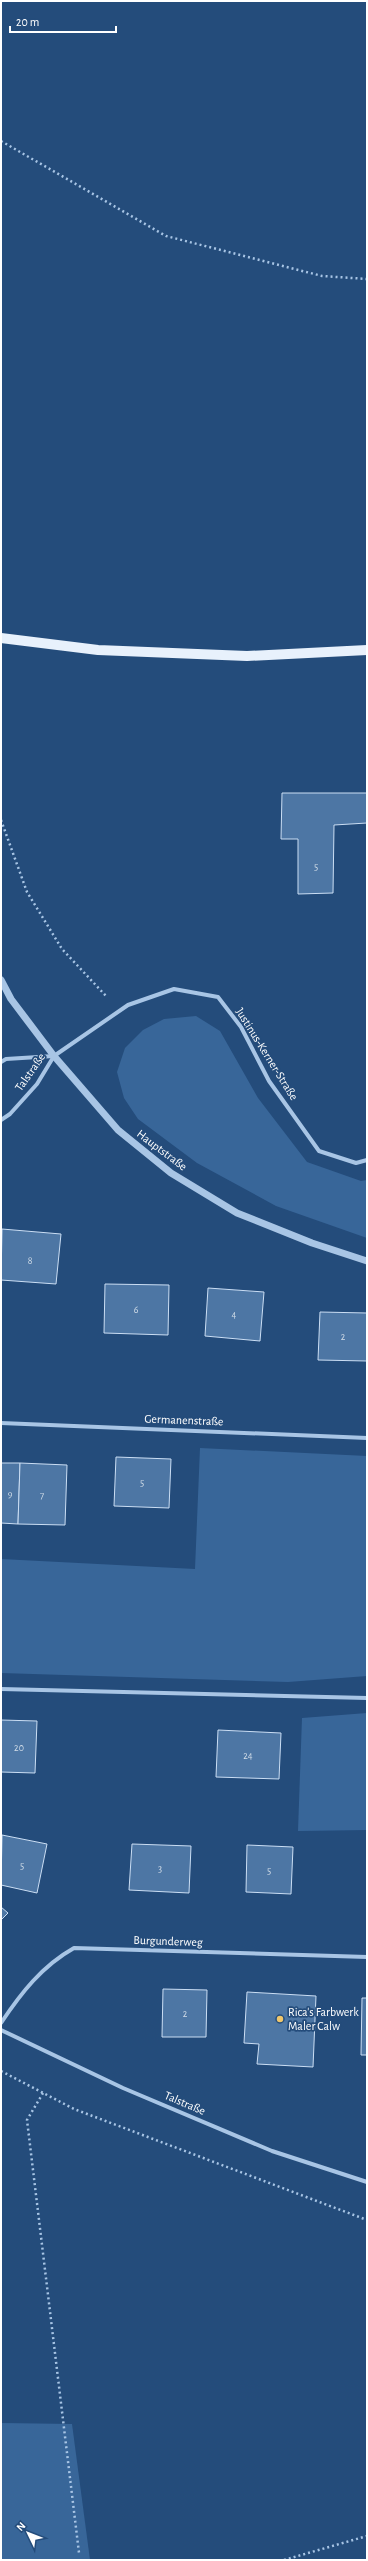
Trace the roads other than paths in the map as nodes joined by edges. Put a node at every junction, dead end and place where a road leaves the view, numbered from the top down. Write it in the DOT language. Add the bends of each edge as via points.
graph roads {
  1 [pos="1,638"];
  2 [pos="367,650"];
  3 [pos="1,980"];
  4 [pos="54,1056"];
  5 [pos="1,1062"];
  6 [pos="1,1120"];
  7 [pos="367,1160"];
  8 [pos="367,1261"];
  9 [pos="1,1423"];
  10 [pos="367,1438"];
  11 [pos="1,1689"];
  12 [pos="367,1698"];
  13 [pos="367,1957"];
  14 [pos="1,2023"];
  15 [pos="1,2030"];
  16 [pos="367,2182"];
  1 -- 2 [label="main road" via="98,650 247,656"];
  3 -- 4 [label="street, Hauptstraße" via="11,999"];
  4 -- 5 [label="street, Talstraße" via="6,1059"];
  4 -- 6 [label="street, Talstraße" via="37,1084 10,1114"];
  4 -- 7 [label="street, Justinus-Kerner-Straße" via="128,1005 174,989 218,997 241,1027 268,1081 319,1151 356,1163"];
  4 -- 8 [label="street, Hauptstraße" via="118,1130 171,1172 237,1213 312,1243"];
  9 -- 10 [label="street, Germanenstraße"];
  11 -- 12 [label="street"];
  13 -- 14 [label="street, Burgunderweg" via="74,1948 54,1959 25,1989"];
  15 -- 16 [label="street, Talstraße" via="123,2088 272,2151"];
}
